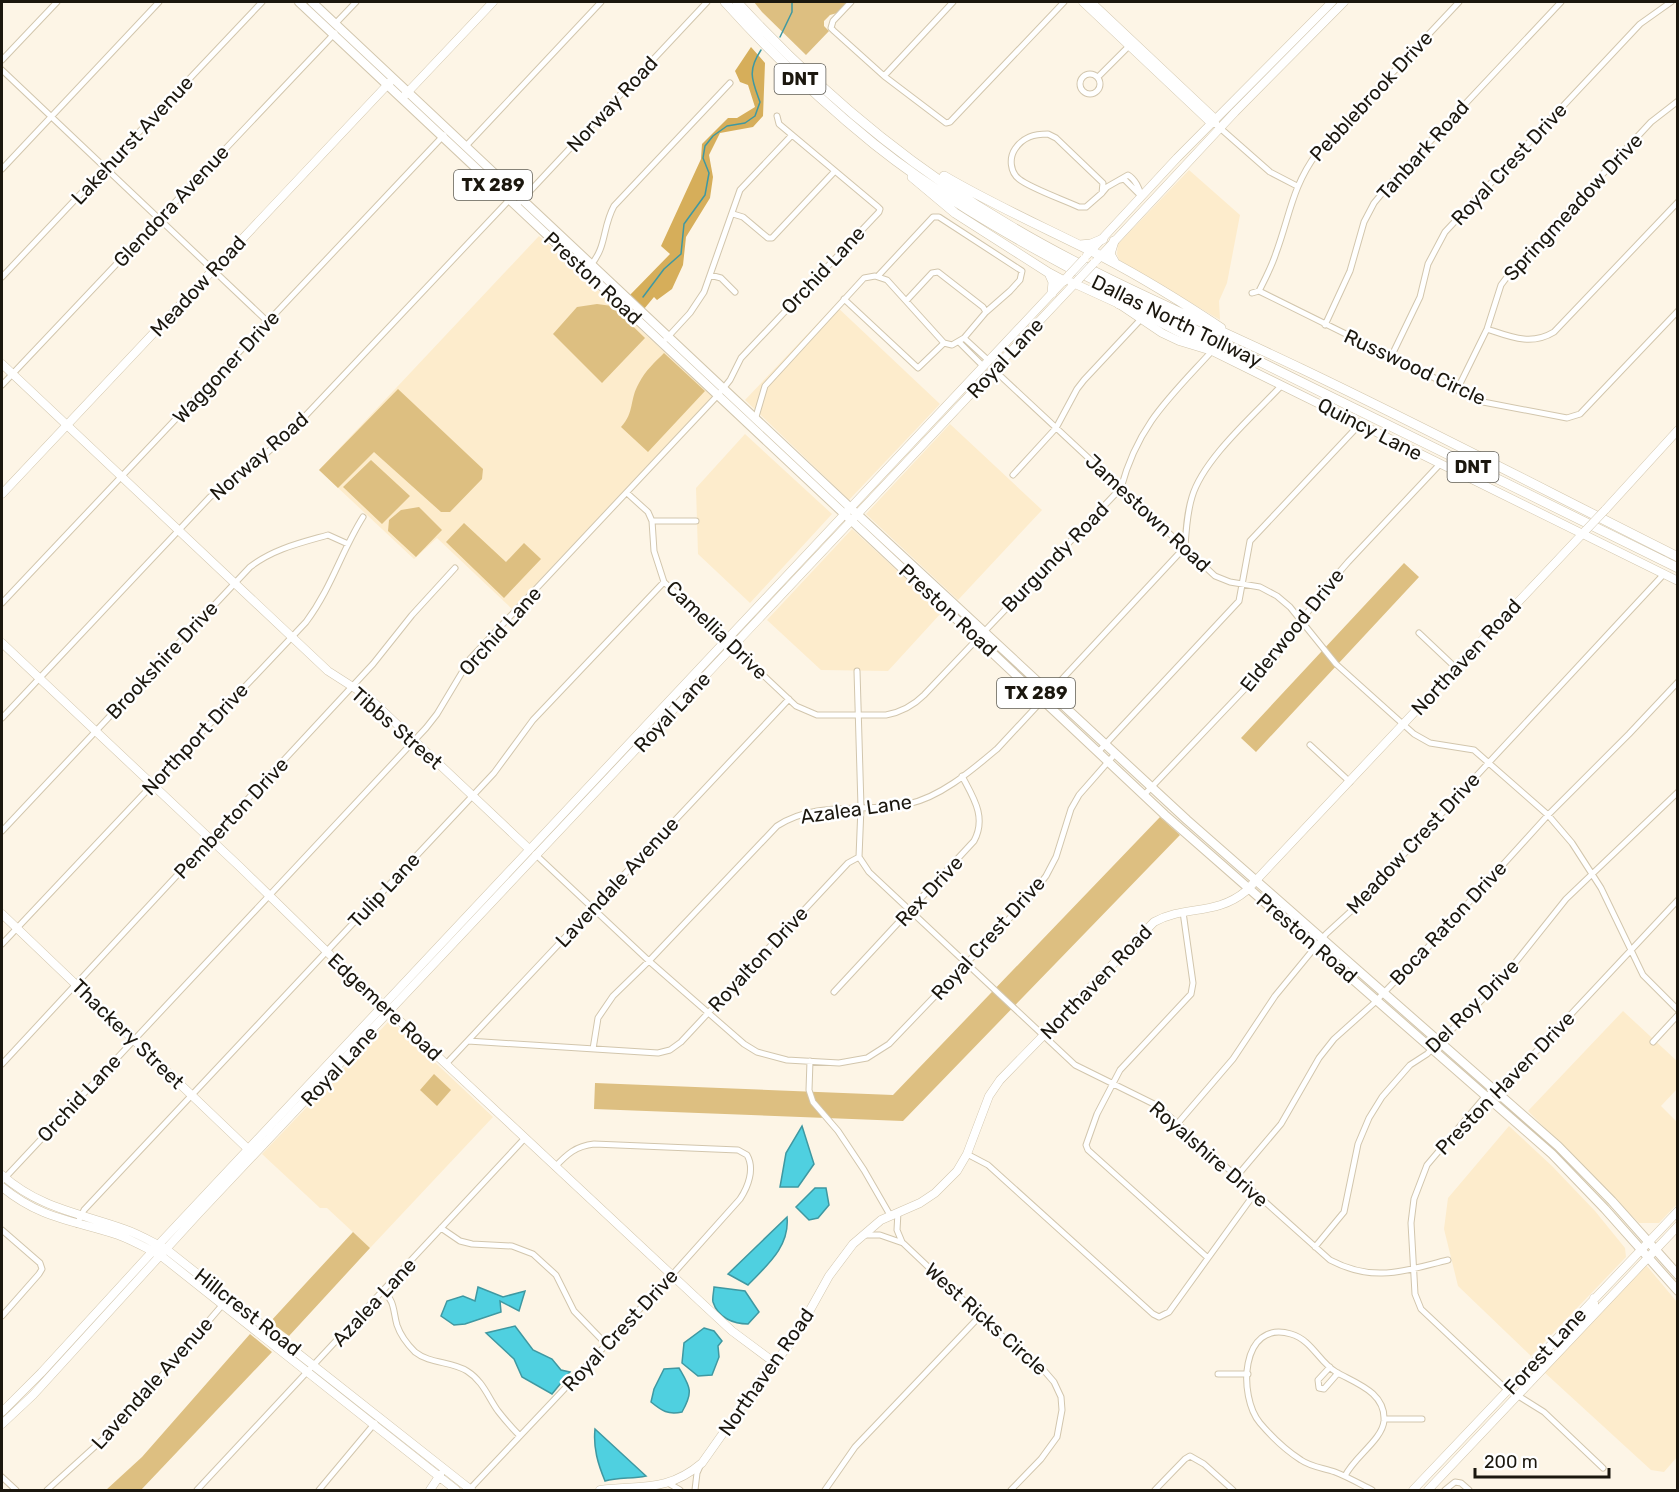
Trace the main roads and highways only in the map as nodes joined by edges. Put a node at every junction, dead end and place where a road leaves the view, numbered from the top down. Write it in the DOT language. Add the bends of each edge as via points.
graph roads {
  1 [pos="298,2"];
  2 [pos="312,2"];
  3 [pos="493,2"];
  4 [pos="725,2"];
  5 [pos="737,2"];
  6 [pos="1083,2"];
  7 [pos="1332,2"];
  8 [pos="1344,2"];
  9 [pos="1095,5"];
  10 [pos="335,29"];
  11 [pos="1278,63"];
  12 [pos="394,78"];
  13 [pos="387,85"];
  14 [pos="409,91"];
  15 [pos="402,99"];
  16 [pos="1213,121"];
  17 [pos="1220,128"];
  18 [pos="881,149"];
  19 [pos="1178,158"];
  20 [pos="915,161"];
  21 [pos="1184,166"];
  22 [pos="1141,196"];
  23 [pos="516,199"];
  24 [pos="1148,204"];
  25 [pos="1103,239"];
  26 [pos="1114,241"];
  27 [pos="1077,245"];
  28 [pos="1088,255"];
  29 [pos="1097,260"];
  30 [pos="1116,265"];
  31 [pos="1049,273"];
  32 [pos="1067,277"];
  33 [pos="1077,281"];
  34 [pos="1052,293"];
  35 [pos="1119,304"];
  36 [pos="1241,347"];
  37 [pos="986,363"];
  38 [pos="2,364"];
  39 [pos="993,369"];
  40 [pos="955,397"];
  41 [pos="962,403"];
  42 [pos="67,425"];
  43 [pos="1677,430"];
  44 [pos="912,441"];
  45 [pos="920,448"];
  46 [pos="896,458"];
  47 [pos="904,465"];
  48 [pos="2,494"];
  49 [pos="848,511"];
  50 [pos="855,518"];
  51 [pos="1584,532"];
  52 [pos="1677,557"];
  53 [pos="1677,568"];
  54 [pos="1677,581"];
  55 [pos="2,643"];
  56 [pos="632,740"];
  57 [pos="639,746"];
  58 [pos="1112,757"];
  59 [pos="1187,820"];
  60 [pos="1180,828"];
  61 [pos="529,849"];
  62 [pos="1256,881"];
  63 [pos="1249,888"];
  64 [pos="2,914"];
  65 [pos="456,927"];
  66 [pos="463,933"];
  67 [pos="1320,943"];
  68 [pos="387,1009"];
  69 [pos="1524,1115"];
  70 [pos="1517,1122"];
  71 [pos="1558,1146"];
  72 [pos="251,1152"];
  73 [pos="1552,1154"];
  74 [pos="3,1178"];
  75 [pos="1598,1186"];
  76 [pos="2,1187"];
  77 [pos="1590,1194"];
  78 [pos="1677,1211"];
  79 [pos="79,1220"];
  80 [pos="1677,1226"];
  81 [pos="1648,1242"];
  82 [pos="159,1250"];
  83 [pos="1655,1250"];
  84 [pos="1640,1251"];
  85 [pos="1647,1258"];
  86 [pos="1677,1275"];
  87 [pos="1677,1291"];
  88 [pos="115,1292"];
  89 [pos="122,1298"];
  90 [pos="1594,1298"];
  91 [pos="1567,1327"];
  92 [pos="1575,1334"];
  93 [pos="61,1358"];
  94 [pos="775,1363"];
  95 [pos="1545,1366"];
  96 [pos="2,1412"];
  97 [pos="2,1424"];
  98 [pos="1462,1438"];
  99 [pos="1470,1445"];
  100 [pos="444,1469"];
  101 [pos="439,1477"];
  102 [pos="470,1490"];
  103 [pos="1429,1490"];
  104 [pos="430,1491"];
  105 [pos="456,1491"];
  106 [pos="600,1491"];
  107 [pos="1413,1491"];
  1 -- 10 [label="main road, Preston Road / TX 289"];
  2 -- 10 [label="main road, Preston Road / TX 289"];
  3 -- 14 [label="main road"];
  4 -- 18 [label="highway, Dallas North Tollway / DNT" via="789,68"];
  5 -- 20 [label="highway, Dallas North Tollway / DNT" via="816,81"];
  6 -- 9 [label="main road"];
  7 -- 11 [label="main road, Royal Lane"];
  8 -- 11 [label="main road, Royal Lane"];
  9 -- 16 [label="main road"];
  10 -- 12 [label="main road, Preston Road / TX 289"];
  10 -- 13 [label="main road, Preston Road / TX 289"];
  11 -- 16 [label="main road, Royal Lane"];
  11 -- 17 [label="main road, Royal Lane"];
  12 -- 13 [label="main road, Meadow Road"];
  12 -- 14 [label="main road, Preston Road / TX 289"];
  13 -- 15 [label="main road, Preston Road / TX 289"];
  13 -- 42 [label="main road, Meadow Road"];
  14 -- 15 [label="main road"];
  14 -- 23 [label="main road, Preston Road / TX 289"];
  15 -- 23 [label="main road, Preston Road / TX 289"];
  16 -- 17 [label="main road"];
  16 -- 19 [label="main road, Royal Lane"];
  17 -- 21 [label="main road, Royal Lane"];
  18 -- 31 [label="highway" via="955,213"];
  18 -- 36 [label="highway, Dallas North Tollway / DNT" via="1024,243"];
  19 -- 21 [label="main road"];
  19 -- 22 [label="main road, Royal Lane"];
  20 -- 27 [label="highway"];
  20 -- 36 [label="highway, Dallas North Tollway / DNT" via="1029,237"];
  21 -- 24 [label="main road, Royal Lane"];
  22 -- 24 [label="main road"];
  22 -- 25 [label="main road, Royal Lane"];
  23 -- 49 [label="main road, Preston Road / TX 289"];
  24 -- 26 [label="main road, Royal Lane"];
  25 -- 27 [label="highway"];
  25 -- 28 [label="main road, Royal Lane"];
  26 -- 29 [label="main road, Royal Lane"];
  26 -- 30 [label="highway" via="1110,254"];
  27 -- 28 [label="highway"];
  28 -- 29 [label="highway"];
  28 -- 32 [label="main road, Royal Lane, bridge"];
  29 -- 30 [label="highway"];
  29 -- 33 [label="main road, Royal Lane, bridge"];
  30 -- 36 [label="highway" via="1179,300"];
  31 -- 32 [label="highway"];
  31 -- 34 [label="highway"];
  32 -- 33 [label="main road, Quincy Lane"];
  32 -- 34 [label="main road, Royal Lane"];
  33 -- 35 [label="main road, Quincy Lane"];
  33 -- 39 [label="main road, Royal Lane"];
  34 -- 37 [label="main road, Royal Lane"];
  35 -- 36 [label="highway" via="1186,336"];
  35 -- 51 [label="main road, Quincy Lane" via="1172,338 1212,351"];
  36 -- 52 [label="highway, Dallas North Tollway / DNT" via="1301,369"];
  36 -- 53 [label="highway, Dallas North Tollway / DNT"];
  37 -- 39 [label="main road"];
  37 -- 40 [label="main road, Royal Lane"];
  38 -- 42 [label="main road, Tibbs Street"];
  39 -- 41 [label="main road, Royal Lane"];
  40 -- 41 [label="main road"];
  40 -- 44 [label="main road, Royal Lane"];
  41 -- 45 [label="main road, Royal Lane"];
  42 -- 48 [label="main road, Meadow Road"];
  42 -- 61 [label="main road, Tibbs Street" via="328,671 367,696"];
  43 -- 51 [label="main road, Northaven Road, bridge"];
  44 -- 45 [label="main road"];
  44 -- 46 [label="main road, Royal Lane"];
  45 -- 47 [label="main road, Royal Lane"];
  46 -- 47 [label="main road"];
  46 -- 49 [label="main road, Royal Lane"];
  47 -- 50 [label="main road, Royal Lane"];
  49 -- 50 [label="main road, Preston Road / TX 289"];
  49 -- 56 [label="main road, Royal Lane"];
  50 -- 57 [label="main road, Royal Lane"];
  50 -- 58 [label="main road, Preston Road / TX 289"];
  51 -- 54 [label="main road, Quincy Lane"];
  51 -- 62 [label="main road, Northaven Road"];
  55 -- 68 [label="main road, Edgemere Road"];
  56 -- 57 [label="main road"];
  56 -- 61 [label="main road, Royal Lane"];
  57 -- 66 [label="main road, Royal Lane"];
  58 -- 59 [label="main road, Preston Road / TX 289"];
  58 -- 60 [label="main road, Preston Road / TX 289" via="1144,795"];
  59 -- 60 [label="main road"];
  59 -- 62 [label="main road, Preston Road / TX 289"];
  60 -- 63 [label="main road, Preston Road / TX 289"];
  61 -- 65 [label="main road, Royal Lane"];
  62 -- 63 [label="main road, Northaven Road"];
  62 -- 67 [label="main road, Preston Road / TX 289"];
  63 -- 67 [label="main road, Preston Road / TX 289"];
  63 -- 94 [label="main road, Northaven Road" via="1222,906 1168,915 1149,926 994,1088 957,1171 920,1203 894,1214 863,1235 829,1276 803,1325"];
  64 -- 72 [label="main road, Thackery Street"];
  65 -- 66 [label="main road"];
  65 -- 68 [label="main road, Royal Lane"];
  66 -- 68 [label="main road, Royal Lane"];
  67 -- 69 [label="main road, Preston Road / TX 289" via="1384,992"];
  67 -- 70 [label="main road, Preston Road / TX 289" via="1377,999"];
  68 -- 72 [label="main road, Royal Lane"];
  68 -- 94 [label="main road, Edgemere Road" via="732,1331"];
  69 -- 70 [label="main road"];
  69 -- 71 [label="main road, Preston Road / TX 289"];
  70 -- 73 [label="main road, Preston Road / TX 289"];
  71 -- 73 [label="main road"];
  71 -- 75 [label="main road, Preston Road / TX 289"];
  72 -- 82 [label="main road, Royal Lane"];
  73 -- 77 [label="main road, Preston Road / TX 289"];
  74 -- 79 [label="main road, Hillcrest Road"];
  75 -- 77 [label="main road"];
  75 -- 81 [label="main road, Preston Road / TX 289"];
  76 -- 79 [label="main road, Hillcrest Road" via="26,1205 49,1215"];
  77 -- 84 [label="main road, Preston Road / TX 289"];
  78 -- 81 [label="main road, Forest Lane"];
  79 -- 82 [label="main road, Hillcrest Road"];
  80 -- 83 [label="main road, Forest Lane"];
  81 -- 83 [label="main road, Preston Road / TX 289"];
  81 -- 84 [label="main road, Forest Lane"];
  82 -- 88 [label="main road, Royal Lane"];
  82 -- 89 [label="main road, Royal Lane"];
  82 -- 100 [label="main road, Hillcrest Road" via="228,1297"];
  82 -- 101 [label="main road, Hillcrest Road" via="222,1305"];
  83 -- 85 [label="main road, Forest Lane"];
  83 -- 86 [label="main road, Preston Road / TX 289"];
  84 -- 85 [label="main road, Preston Road / TX 289"];
  84 -- 90 [label="main road, Forest Lane"];
  85 -- 87 [label="main road, Preston Road / TX 289"];
  85 -- 92 [label="main road, Forest Lane"];
  88 -- 89 [label="main road"];
  88 -- 93 [label="main road, Royal Lane"];
  89 -- 93 [label="main road, Royal Lane"];
  90 -- 91 [label="main road, Forest Lane"];
  90 -- 92 [label="main road" via="1594,1307 1575,1328"];
  91 -- 95 [label="main road" via="1567,1335 1546,1358"];
  91 -- 98 [label="main road, Forest Lane"];
  92 -- 95 [label="main road, Forest Lane"];
  93 -- 96 [label="main road, Royal Lane"];
  93 -- 97 [label="main road, Royal Lane" via="33,1395"];
  94 -- 106 [label="main road, Northaven Road" via="693,1470 668,1484"];
  95 -- 99 [label="main road, Forest Lane"];
  98 -- 99 [label="main road"];
  98 -- 107 [label="main road, Forest Lane"];
  99 -- 103 [label="main road, Forest Lane"];
  100 -- 101 [label="main road"];
  100 -- 102 [label="main road, Hillcrest Road"];
  101 -- 104 [label="main road"];
  101 -- 105 [label="main road, Hillcrest Road"];
}
